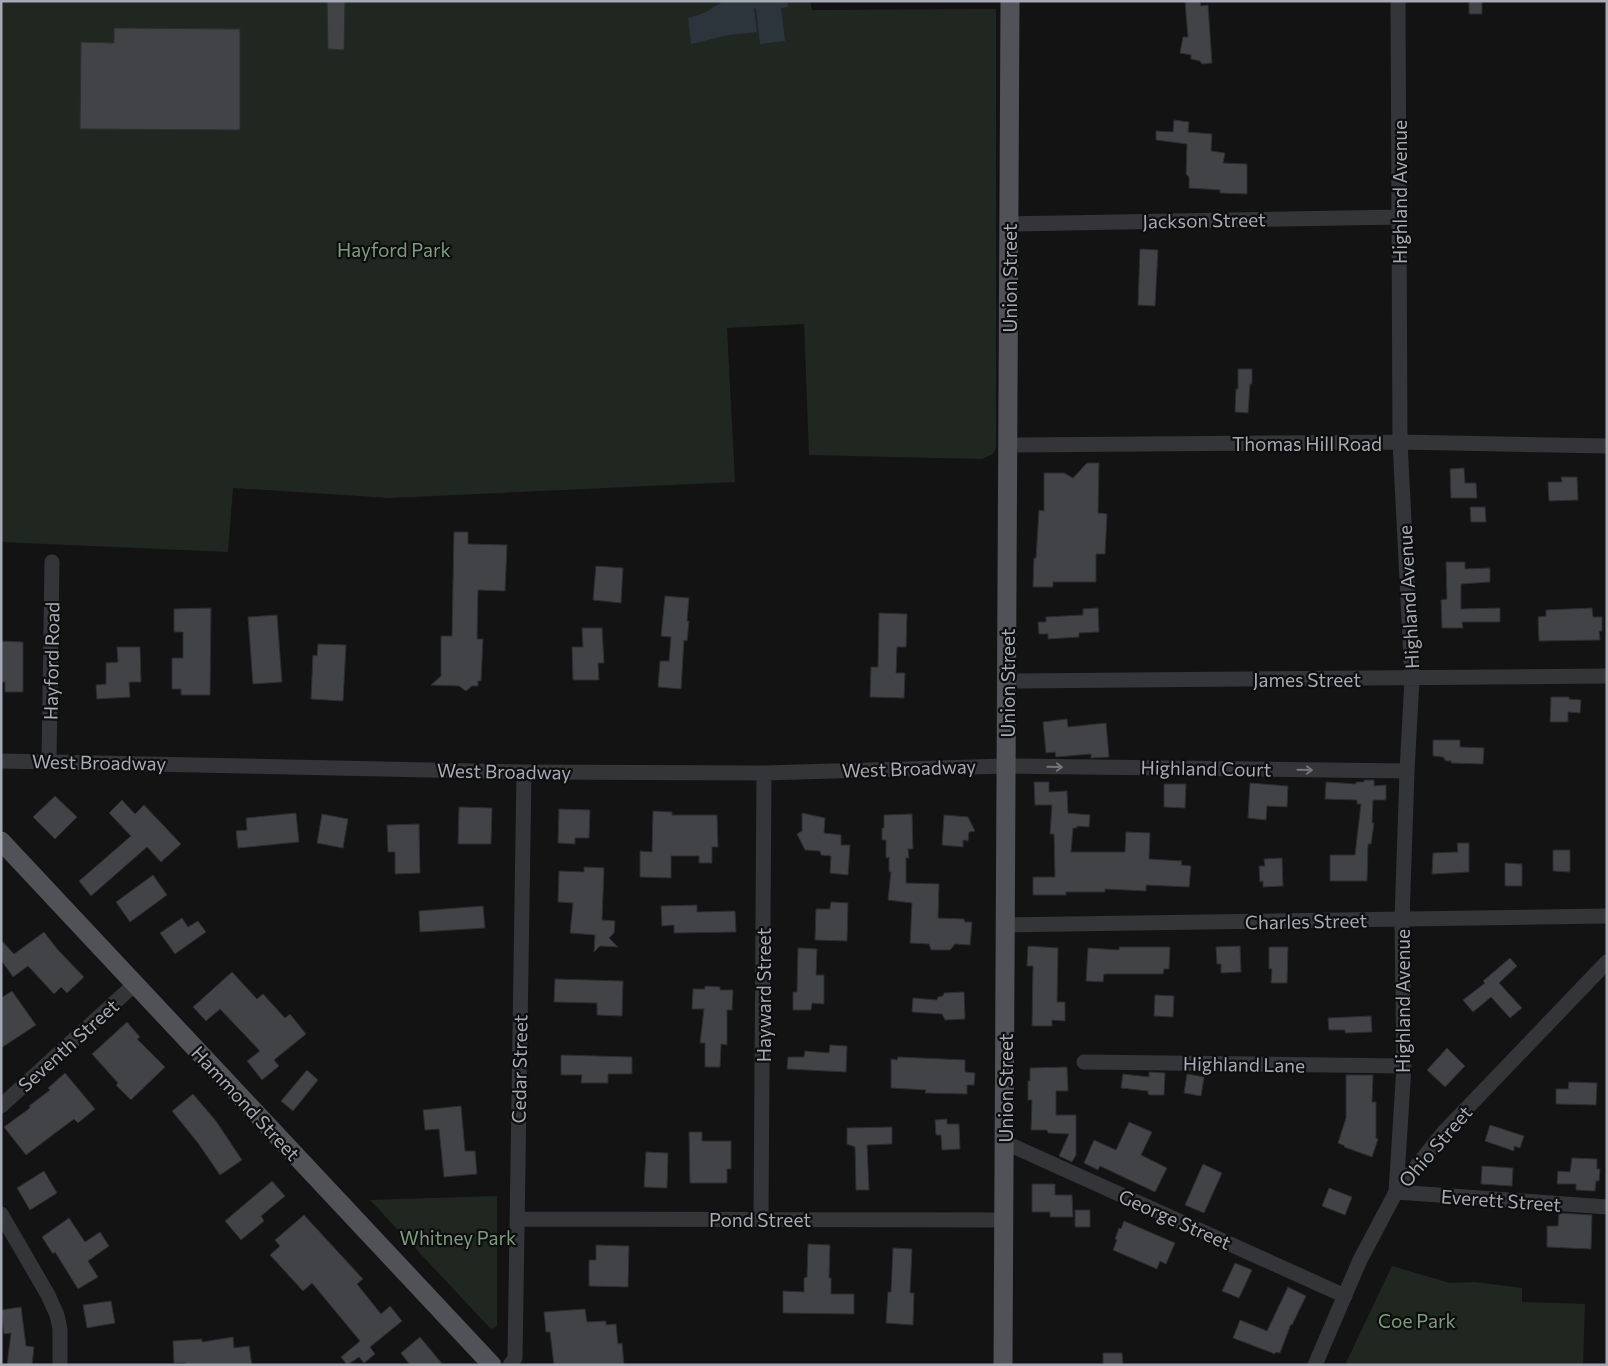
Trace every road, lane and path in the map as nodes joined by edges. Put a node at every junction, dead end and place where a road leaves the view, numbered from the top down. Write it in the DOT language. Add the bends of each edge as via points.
graph roads {
  1 [pos="1010,1"];
  2 [pos="1398,1"];
  3 [pos="1399,217"];
  4 [pos="1009,224"];
  5 [pos="1400,442"];
  6 [pos="1008,445"];
  7 [pos="1607,446"];
  8 [pos="52,562"];
  9 [pos="1607,676"];
  10 [pos="1412,679"];
  11 [pos="1006,681"];
  12 [pos="1,760"];
  13 [pos="49,761"];
  14 [pos="1006,766"];
  15 [pos="1407,771"];
  16 [pos="524,772"];
  17 [pos="764,772"];
  18 [pos="1,841"];
  19 [pos="1607,916"];
  20 [pos="1402,920"];
  21 [pos="1005,925"];
  22 [pos="1607,962"];
  23 [pos="135,984"];
  24 [pos="1084,1062"];
  25 [pos="1404,1066"];
  26 [pos="1,1106"];
  27 [pos="1004,1142"];
  28 [pos="1396,1192"];
  29 [pos="1607,1207"];
  30 [pos="1,1214"];
  31 [pos="762,1218"];
  32 [pos="517,1219"];
  33 [pos="1004,1220"];
  34 [pos="1345,1296"];
  35 [pos="60,1365"];
  36 [pos="492,1365"];
  37 [pos="510,1365"];
  38 [pos="1003,1365"];
  39 [pos="1315,1365"];
  1 -- 4 [label="main road, Union Street"];
  2 -- 3 [label="street, Highland Avenue"];
  3 -- 4 [label="street, Jackson Street"];
  3 -- 5 [label="street, Highland Avenue"];
  4 -- 6 [label="main road, Union Street"];
  5 -- 6 [label="street, Thomas Hill Road"];
  5 -- 7 [label="street, Thomas Hill Road"];
  5 -- 10 [label="street, Highland Avenue"];
  6 -- 11 [label="main road, Union Street"];
  8 -- 13 [label="street, Hayford Road"];
  9 -- 10 [label="street, James Street"];
  10 -- 11 [label="street, James Street"];
  10 -- 15 [label="street, Highland Avenue"];
  11 -- 14 [label="main road, Union Street"];
  12 -- 13 [label="street, West Broadway"];
  13 -- 16 [label="street, West Broadway"];
  14 -- 15 [label="street, Highland Court, one-way"];
  14 -- 17 [label="street, West Broadway"];
  14 -- 21 [label="main road, Union Street"];
  15 -- 20 [label="street, Highland Avenue"];
  16 -- 17 [label="street, West Broadway"];
  16 -- 32 [label="street, Cedar Street"];
  17 -- 31 [label="street, Hayward Street"];
  18 -- 23 [label="main road, Hammond Street"];
  19 -- 20 [label="street, Charles Street"];
  20 -- 21 [label="street, Charles Street"];
  20 -- 25 [label="street, Highland Avenue"];
  21 -- 27 [label="main road, Union Street"];
  22 -- 28 [label="street, Ohio Street" via="1444,1132"];
  23 -- 26 [label="street, Seventh Street"];
  23 -- 36 [label="main road, Hammond Street"];
  24 -- 25 [label="street, Highland Lane"];
  25 -- 28 [label="street, Highland Avenue"];
  27 -- 33 [label="main road, Union Street"];
  27 -- 34 [label="street, George Street"];
  28 -- 29 [label="street, Everett Street"];
  28 -- 34 [label="street, Ohio Street"];
  30 -- 35 [label="street" via="57,1315"];
  31 -- 32 [label="street, Pond Street"];
  31 -- 33 [label="street, Pond Street"];
  32 -- 37 [label="street, Cedar Street" via="515,1358"];
  33 -- 38 [label="main road, Union Street"];
  34 -- 39 [label="street, Ohio Street"];
}
